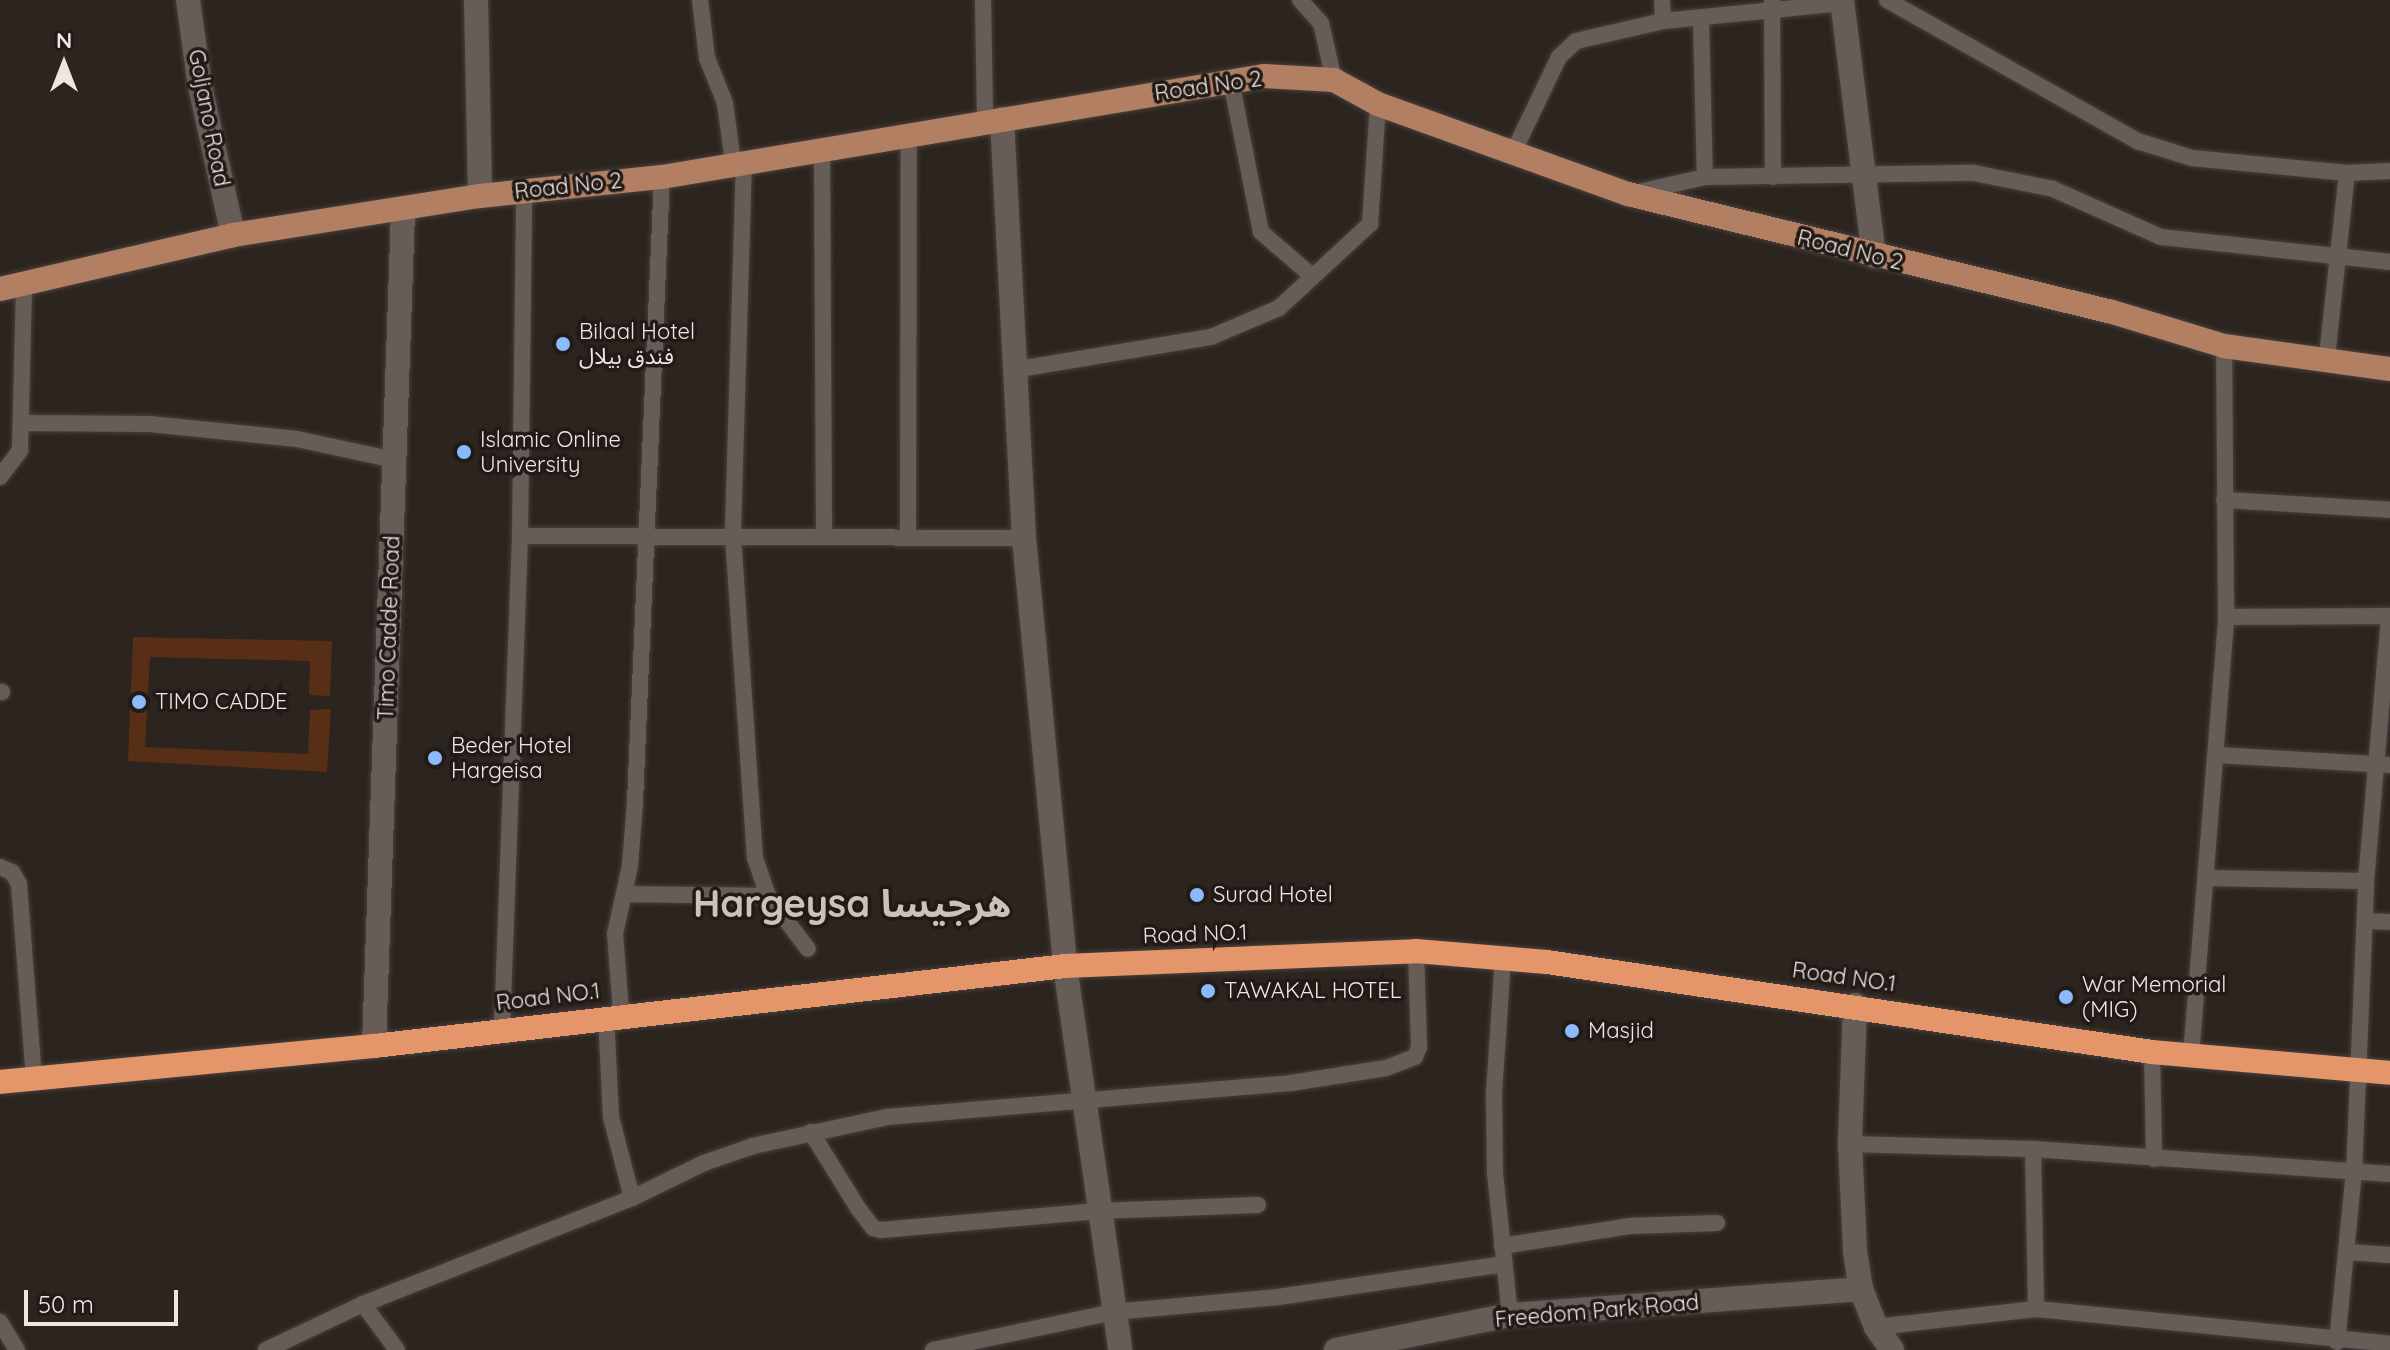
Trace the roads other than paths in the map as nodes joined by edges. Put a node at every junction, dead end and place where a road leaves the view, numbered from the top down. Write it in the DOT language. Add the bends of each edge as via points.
graph roads {
  1 [pos="188,0"];
  2 [pos="476,0"];
  3 [pos="700,0"];
  4 [pos="983,0"];
  5 [pos="1300,0"];
  6 [pos="1662,0"];
  7 [pos="1887,0"];
  8 [pos="1842,2"];
  9 [pos="1772,6"];
  10 [pos="1701,18"];
  11 [pos="1663,21"];
  12 [pos="1334,80"];
  13 [pos="1231,81"];
  14 [pos="1378,104"];
  15 [pos="994,119"];
  16 [pos="909,135"];
  17 [pos="822,149"];
  18 [pos="1513,153"];
  19 [pos="738,161"];
  20 [pos="2390,171"];
  21 [pos="2347,173"];
  22 [pos="662,177"];
  23 [pos="1705,177"];
  24 [pos="1773,177"];
  25 [pos="1864,177"];
  26 [pos="524,190"];
  27 [pos="1628,194"];
  28 [pos="480,196"];
  29 [pos="403,211"];
  30 [pos="233,235"];
  31 [pos="2338,254"];
  32 [pos="1874,256"];
  33 [pos="2390,262"];
  34 [pos="1312,276"];
  35 [pos="12,287"];
  36 [pos="2224,346"];
  37 [pos="2327,357"];
  38 [pos="2390,369"];
  39 [pos="1013,370"];
  40 [pos="21,423"];
  41 [pos="395,460"];
  42 [pos="0,477"];
  43 [pos="2224,500"];
  44 [pos="2390,510"];
  45 [pos="520,536"];
  46 [pos="733,536"];
  47 [pos="824,536"];
  48 [pos="908,537"];
  49 [pos="646,538"];
  50 [pos="1024,538"];
  51 [pos="2390,616"];
  52 [pos="2226,617"];
  53 [pos="2217,755"];
  54 [pos="2383,764"];
  55 [pos="0,867"];
  56 [pos="2208,878"];
  57 [pos="2366,881"];
  58 [pos="624,894"];
  59 [pos="768,896"];
  60 [pos="2365,921"];
  61 [pos="2390,922"];
  62 [pos="808,949"];
  63 [pos="1416,951"];
  64 [pos="1503,958"];
  65 [pos="1065,966"];
  66 [pos="1855,1005"];
  67 [pos="613,1015"];
  68 [pos="502,1028"];
  69 [pos="374,1046"];
  70 [pos="2152,1052"];
  71 [pos="2191,1056"];
  72 [pos="2357,1071"];
  73 [pos="2390,1073"];
  74 [pos="34,1079"];
  75 [pos="0,1082"];
  76 [pos="1082,1101"];
  77 [pos="811,1132"];
  78 [pos="1850,1144"];
  79 [pos="2033,1149"];
  80 [pos="2154,1159"];
  81 [pos="2354,1173"];
  82 [pos="2390,1174"];
  83 [pos="632,1198"];
  84 [pos="1258,1205"];
  85 [pos="1099,1211"];
  86 [pos="1717,1223"];
  87 [pos="1502,1246"];
  88 [pos="2347,1252"];
  89 [pos="2390,1255"];
  90 [pos="1503,1264"];
  91 [pos="1861,1289"];
  92 [pos="363,1304"];
  93 [pos="2036,1309"];
  94 [pos="1113,1312"];
  95 [pos="1510,1315"];
  96 [pos="0,1322"];
  97 [pos="1876,1327"];
  98 [pos="2337,1342"];
  99 [pos="2306,1344"];
  100 [pos="2390,1344"];
  101 [pos="17,1350"];
  102 [pos="266,1350"];
  103 [pos="397,1350"];
  104 [pos="933,1350"];
  105 [pos="1120,1350"];
  106 [pos="1336,1350"];
  107 [pos="1892,1350"];
  1 -- 30 [label="street, Goljano Road" via="200,86"];
  2 -- 28 [label="street"];
  3 -- 19 [label="street" via="707,58 725,103"];
  4 -- 15 [label="street"];
  5 -- 12 [label="street" via="1321,23"];
  6 -- 11 [label="street"];
  7 -- 21 [label="street" via="2137,141 2192,158"];
  8 -- 9 [label="street"];
  8 -- 25 [label="street"];
  9 -- 10 [label="street"];
  9 -- 24 [label="street"];
  10 -- 11 [label="street"];
  10 -- 23 [label="street"];
  11 -- 18 [label="street" via="1576,41 1559,57"];
  12 -- 13 [label="main road, Road No 2" via="1264,76"];
  12 -- 14 [label="main road, Road No 2"];
  13 -- 15 [label="main road, Road No 2"];
  13 -- 34 [label="street" via="1261,232"];
  14 -- 18 [label="main road, Road No 2"];
  14 -- 34 [label="street" via="1370,224"];
  15 -- 16 [label="main road, Road No 2"];
  15 -- 39 [label="street"];
  16 -- 17 [label="main road, Road No 2"];
  16 -- 48 [label="street"];
  17 -- 19 [label="main road, Road No 2"];
  17 -- 47 [label="street"];
  18 -- 27 [label="main road, Road No 2"];
  19 -- 22 [label="main road, Road No 2"];
  19 -- 46 [label="street"];
  20 -- 21 [label="street"];
  21 -- 31 [label="street"];
  22 -- 26 [label="main road, Road No 2"];
  22 -- 49 [label="street"];
  23 -- 24 [label="street"];
  23 -- 27 [label="street"];
  24 -- 25 [label="street"];
  25 -- 31 [label="street" via="1974,173 2053,189 2161,237"];
  25 -- 32 [label="street"];
  26 -- 28 [label="main road, Road No 2"];
  26 -- 45 [label="street"];
  27 -- 32 [label="main road, Road No 2"];
  28 -- 29 [label="main road, Road No 2"];
  29 -- 30 [label="main road, Road No 2"];
  29 -- 41 [label="street, Timo Cadde Road"];
  30 -- 35 [label="main road, Road No 2"];
  31 -- 33 [label="street"];
  31 -- 37 [label="street"];
  32 -- 36 [label="main road, Road No 2" via="2109,311"];
  34 -- 39 [label="street" via="1255,322 1211,337"];
  35 -- 40 [label="street"];
  36 -- 37 [label="main road, Road No 2"];
  36 -- 43 [label="street"];
  37 -- 38 [label="main road, Road No 2"];
  39 -- 50 [label="street"];
  40 -- 41 [label="street" via="209,430 297,439"];
  40 -- 42 [label="street" via="20,450"];
  41 -- 69 [label="street, Timo Cadde Road"];
  43 -- 44 [label="street"];
  43 -- 52 [label="street"];
  45 -- 49 [label="street"];
  45 -- 68 [label="street"];
  46 -- 47 [label="street"];
  46 -- 49 [label="street"];
  46 -- 59 [label="street" via="755,858"];
  47 -- 48 [label="street"];
  48 -- 50 [label="street"];
  49 -- 58 [label="street" via="635,802"];
  50 -- 65 [label="street"];
  51 -- 52 [label="street"];
  51 -- 54 [label="street"];
  52 -- 53 [label="street"];
  53 -- 54 [label="street"];
  53 -- 56 [label="street"];
  54 -- 57 [label="street"];
  55 -- 74 [label="street" via="19,884"];
  56 -- 57 [label="street"];
  56 -- 71 [label="street"];
  57 -- 60 [label="street"];
  58 -- 59 [label="street"];
  58 -- 67 [label="street" via="615,934"];
  59 -- 62 [label="street"];
  60 -- 61 [label="street"];
  60 -- 72 [label="street"];
  63 -- 64 [label="highway, Road NO.1"];
  63 -- 65 [label="highway, Road NO.1"];
  63 -- 76 [label="street" via="1419,1047 1407,1061 1291,1083"];
  64 -- 66 [label="highway, Road NO.1"];
  64 -- 87 [label="street" via="1494,1093"];
  65 -- 67 [label="highway, Road NO.1"];
  65 -- 76 [label="street"];
  66 -- 70 [label="highway, Road NO.1"];
  66 -- 78 [label="street"];
  67 -- 68 [label="highway, Road NO.1"];
  67 -- 83 [label="street" via="611,1117"];
  68 -- 69 [label="highway, Road NO.1"];
  69 -- 74 [label="highway, Road NO.1"];
  70 -- 71 [label="highway, Road NO.1"];
  70 -- 80 [label="street"];
  71 -- 72 [label="highway, Road NO.1"];
  72 -- 73 [label="highway, Road NO.1"];
  72 -- 81 [label="street"];
  74 -- 75 [label="highway, Road NO.1"];
  76 -- 77 [label="street" via="952,1109"];
  76 -- 85 [label="street"];
  77 -- 83 [label="street" via="704,1163"];
  77 -- 85 [label="street" via="873,1228"];
  78 -- 79 [label="street"];
  78 -- 91 [label="street"];
  79 -- 80 [label="street"];
  79 -- 93 [label="street"];
  80 -- 81 [label="street"];
  81 -- 82 [label="street"];
  81 -- 88 [label="street"];
  83 -- 92 [label="street"];
  84 -- 85 [label="street"];
  85 -- 94 [label="street"];
  86 -- 87 [label="street" via="1602,1229 1576,1238"];
  87 -- 90 [label="street"];
  88 -- 89 [label="street"];
  88 -- 98 [label="street"];
  90 -- 94 [label="street" via="1293,1295"];
  90 -- 95 [label="street"];
  91 -- 95 [label="street, Freedom Park Road"];
  91 -- 97 [label="street"];
  92 -- 102 [label="street"];
  92 -- 103 [label="street"];
  93 -- 97 [label="street"];
  93 -- 99 [label="street"];
  94 -- 104 [label="street"];
  94 -- 105 [label="street"];
  95 -- 106 [label="street, Freedom Park Road"];
  96 -- 101 [label="street"];
  97 -- 107 [label="street"];
  98 -- 99 [label="street"];
  98 -- 100 [label="street"];
}
